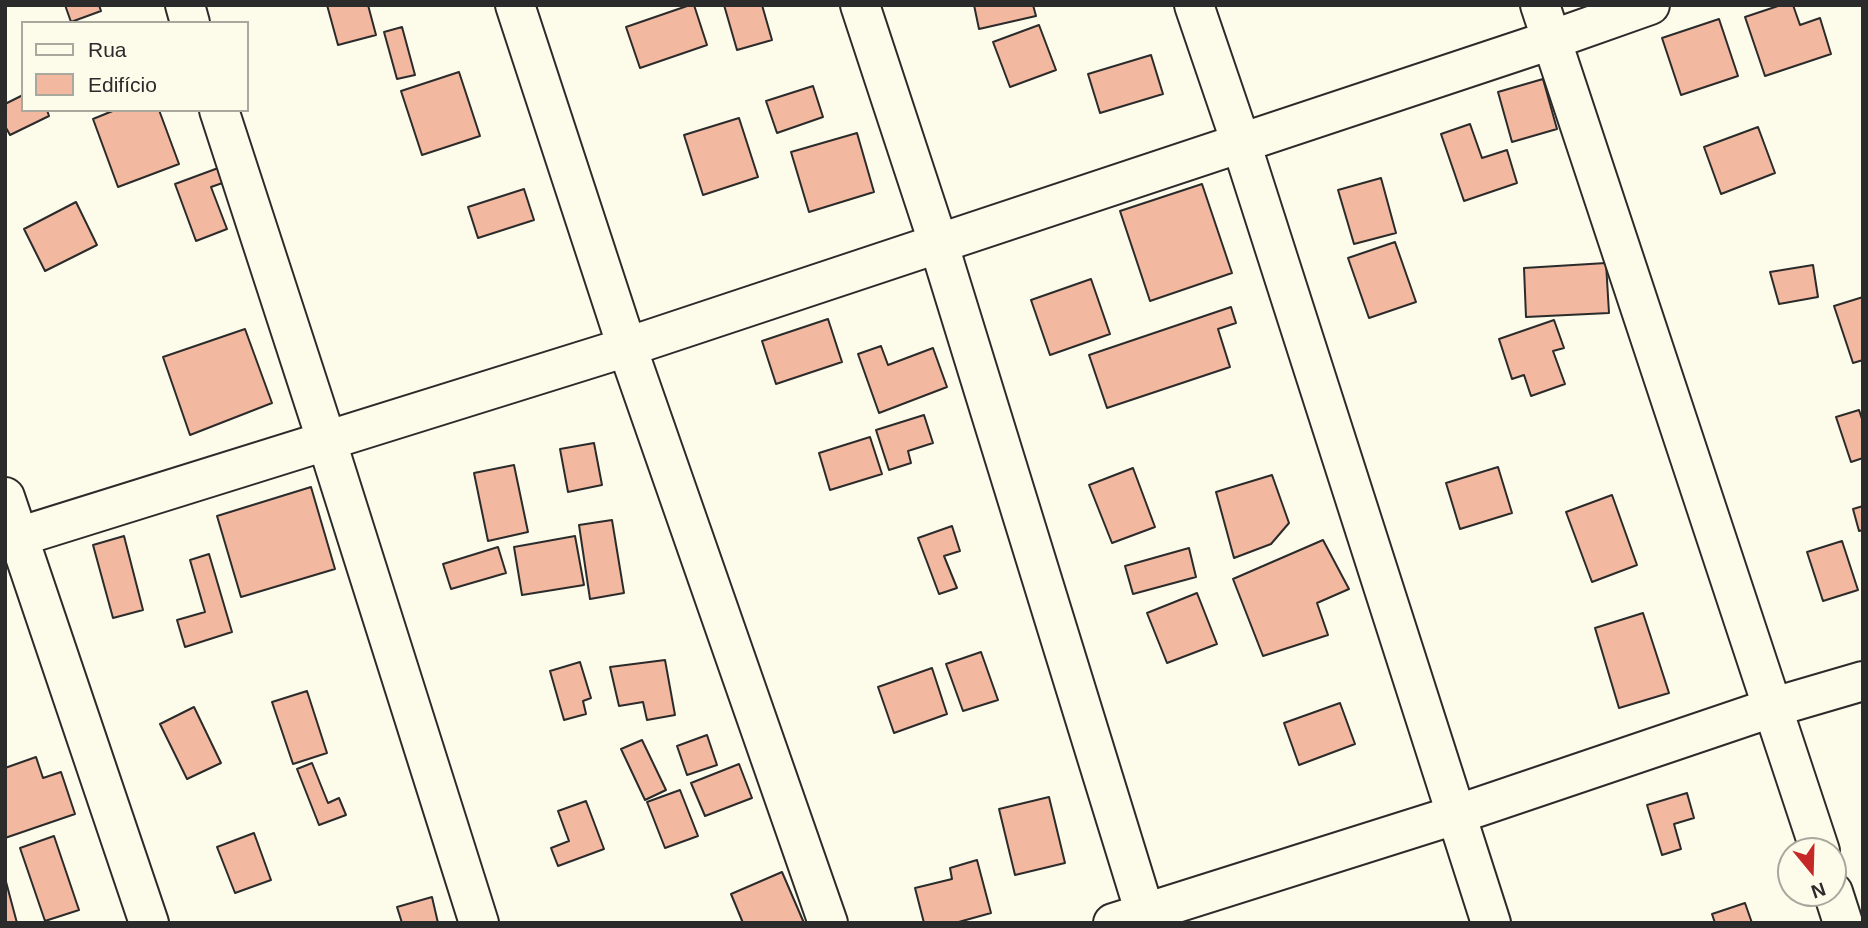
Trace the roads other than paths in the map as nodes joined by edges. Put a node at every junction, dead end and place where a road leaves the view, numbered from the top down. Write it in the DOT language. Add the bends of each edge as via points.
graph roads {
  1 [pos="515,5"];
  2 [pos="860,5"];
  3 [pos="1194,5"];
  4 [pos="1650,5"];
  5 [pos="1546,23"];
  6 [pos="220,112"];
  7 [pos="1241,144"];
  8 [pos="938,242"];
  9 [pos="627,346"];
  10 [pos="326,439"];
  11 [pos="5,497"];
  12 [pos="12,538"];
  13 [pos="1863,681"];
  14 [pos="1774,707"];
  15 [pos="1455,815"];
  16 [pos="1816,837"];
  17 [pos="1135,920"];
  18 [pos="149,923"];
  19 [pos="479,923"];
  20 [pos="828,923"];
  21 [pos="1491,923"];
  1 -- 9 [label="street"];
  2 -- 8 [label="street"];
  3 -- 7 [label="street"];
  4 -- 5 [label="street"];
  5 -- 7 [label="street"];
  5 -- 14 [label="street"];
  6 -- 10 [label="street"];
  7 -- 8 [label="street"];
  7 -- 15 [label="street"];
  8 -- 9 [label="street"];
  8 -- 17 [label="street"];
  9 -- 10 [label="street"];
  9 -- 20 [label="street"];
  10 -- 12 [label="street"];
  10 -- 19 [label="street"];
  11 -- 12 [label="street"];
  12 -- 18 [label="street"];
  13 -- 14 [label="street"];
  14 -- 15 [label="street"];
  14 -- 16 [label="street"];
  15 -- 17 [label="street"];
  15 -- 21 [label="street"];
}
